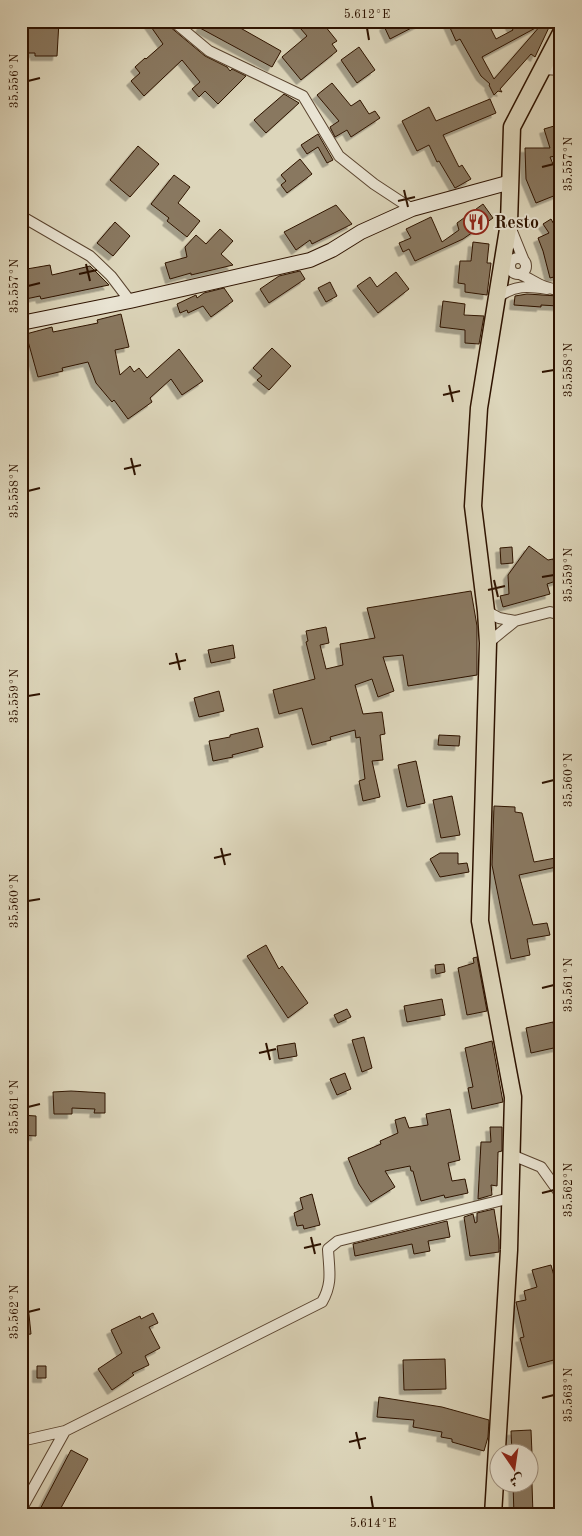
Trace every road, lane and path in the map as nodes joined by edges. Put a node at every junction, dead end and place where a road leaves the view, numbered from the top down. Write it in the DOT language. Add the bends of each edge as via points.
graph roads {
  1 [pos="173,21"];
  2 [pos="561,33"];
  3 [pos="543,69"];
  4 [pos="561,70"];
  5 [pos="511,182"];
  6 [pos="412,209"];
  7 [pos="21,216"];
  8 [pos="509,224"];
  9 [pos="522,269"];
  10 [pos="543,286"];
  11 [pos="561,289"];
  12 [pos="498,297"];
  13 [pos="130,301"];
  14 [pos="21,323"];
  15 [pos="486,611"];
  16 [pos="561,615"];
  17 [pos="515,621"];
  18 [pos="488,643"];
  19 [pos="512,1154"];
  20 [pos="561,1195"];
  21 [pos="510,1198"];
  22 [pos="65,1431"];
  23 [pos="21,1441"];
  24 [pos="21,1510"];
  25 [pos="493,1515"];
  1 -- 6 [label="street" via="209,51 303,96 339,156"];
  2 -- 3 [label="main road"];
  3 -- 4 [label="street"];
  3 -- 5 [label="main road" via="512,128"];
  5 -- 6 [label="main road"];
  5 -- 8 [label="main road"];
  6 -- 13 [label="main road" via="310,260"];
  7 -- 13 [label="street" via="90,256"];
  8 -- 9 [label="street"];
  8 -- 9 [label="street" via="511,264 517,259"];
  8 -- 12 [label="main road"];
  9 -- 10 [label="street"];
  9 -- 12 [label="street"];
  10 -- 11 [label="street"];
  10 -- 12 [label="street" via="520,287"];
  12 -- 15 [label="main road" via="479,408 473,506"];
  13 -- 14 [label="main road"];
  15 -- 17 [label="street"];
  15 -- 18 [label="main road"];
  16 -- 17 [label="street" via="550,612"];
  17 -- 18 [label="street"];
  18 -- 19 [label="main road" via="480,921 513,1097"];
  19 -- 20 [label="street" via="540,1167"];
  19 -- 21 [label="main road"];
  21 -- 22 [label="street" via="338,1240 328,1249 330,1282 322,1302"];
  21 -- 25 [label="main road"];
  22 -- 23 [label="street"];
  22 -- 24 [label="street"];
}
